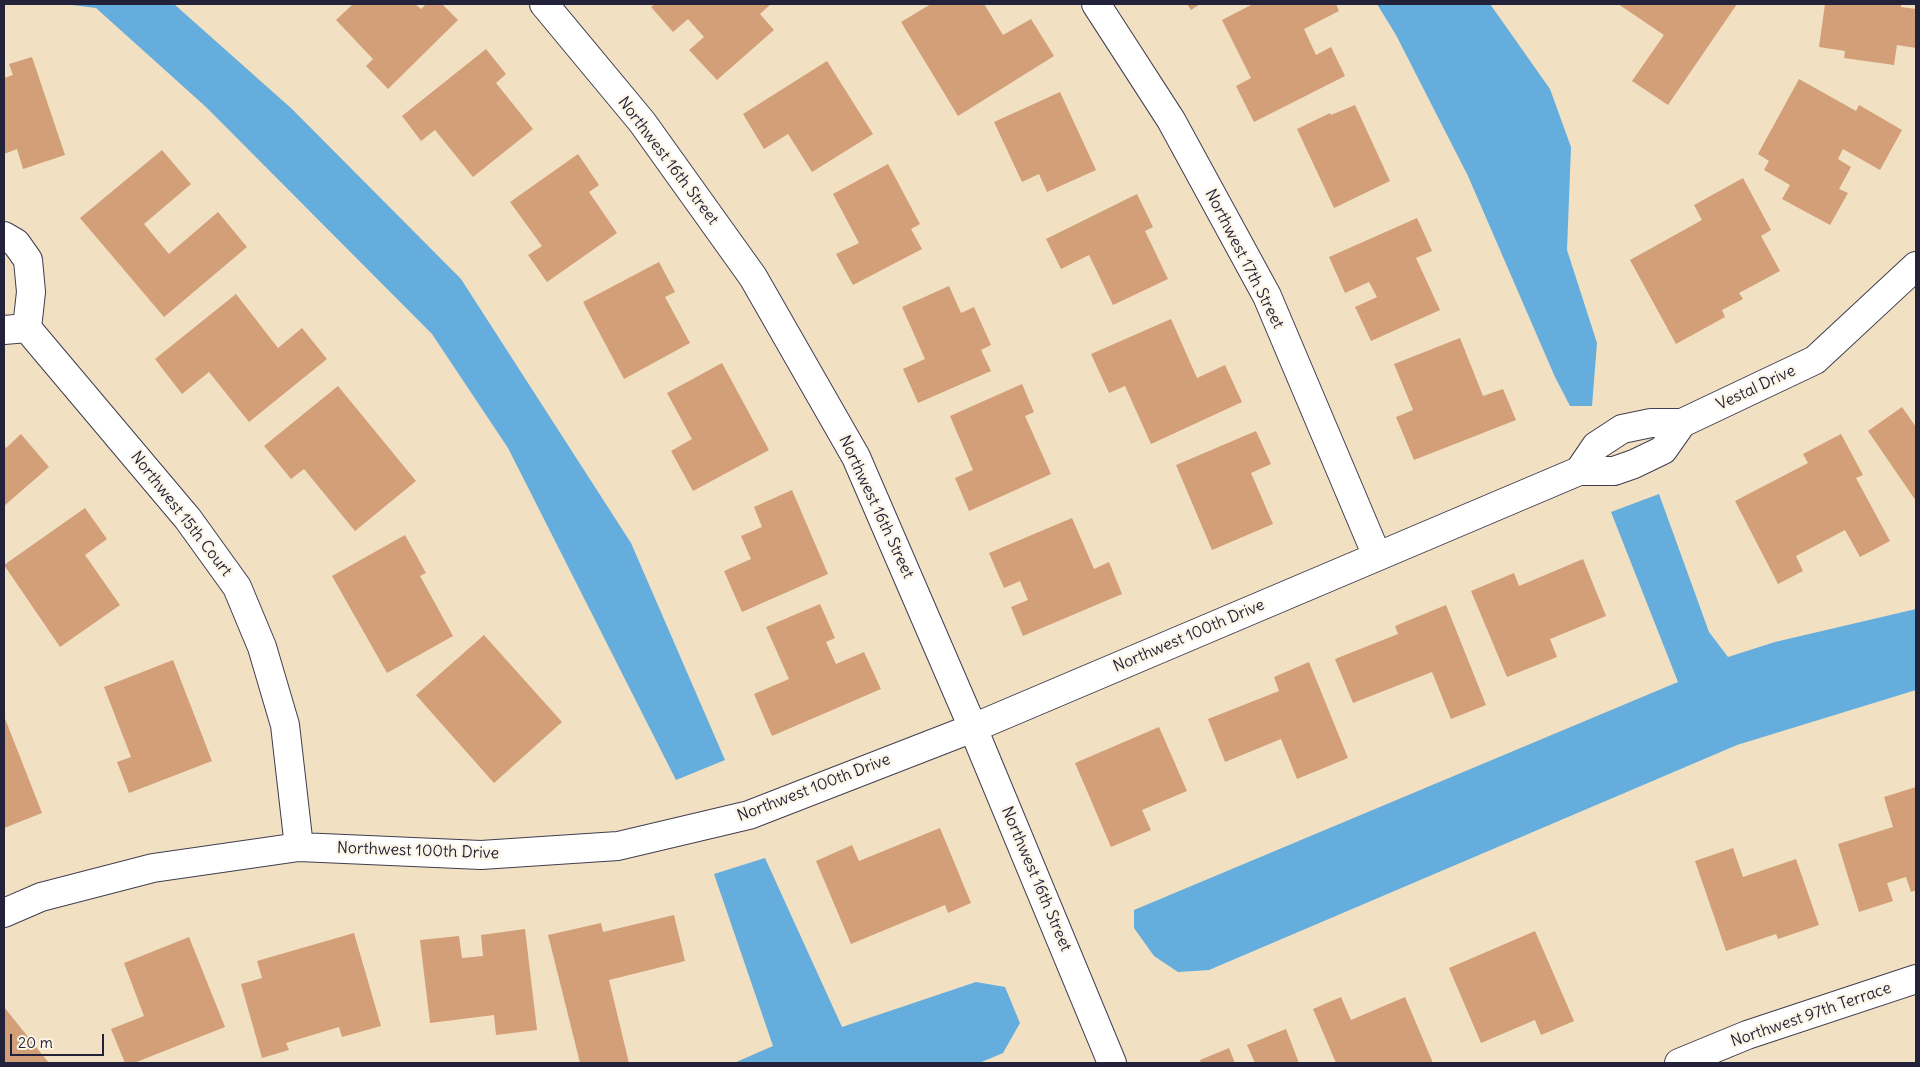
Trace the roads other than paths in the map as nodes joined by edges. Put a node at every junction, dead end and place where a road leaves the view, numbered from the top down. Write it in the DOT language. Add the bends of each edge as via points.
graph roads {
  1 [pos="544,4"];
  2 [pos="1096,4"];
  3 [pos="4,236"];
  4 [pos="1916,266"];
  5 [pos="15,329"];
  6 [pos="1682,423"];
  7 [pos="1579,471"];
  8 [pos="1377,556"];
  9 [pos="973,728"];
  10 [pos="299,847"];
  11 [pos="4,913"];
  12 [pos="1916,979"];
  13 [pos="1112,1063"];
  14 [pos="1679,1063"];
  1 -- 9 [label="street, Northwest 16th Street" via="642,122 753,277 856,456"];
  2 -- 8 [label="street, Northwest 17th Street" via="1171,120 1266,296"];
  3 -- 5 [label="street, Northwest 15th Court" via="16,243 28,260 31,292"];
  4 -- 6 [label="street, Vestal Drive" via="1815,360"];
  5 -- 10 [label="street, Northwest 15th Court" via="188,519 237,587 262,647 285,725"];
  6 -- 7 [label="street" via="1663,450 1634,464 1614,471"];
  6 -- 7 [label="street, Vestal Drive" via="1651,423 1622,429 1596,446"];
  7 -- 8 [label="street, Northwest 100th Drive"];
  8 -- 9 [label="street, Northwest 100th Drive"];
  9 -- 10 [label="street, Northwest 100th Drive" via="749,815 618,846 481,855"];
  9 -- 13 [label="street, Northwest 16th Street"];
  10 -- 11 [label="street, Northwest 100th Drive" via="153,868 41,897"];
  12 -- 14 [label="street, Northwest 97th Terrace" via="1747,1035"];
}
